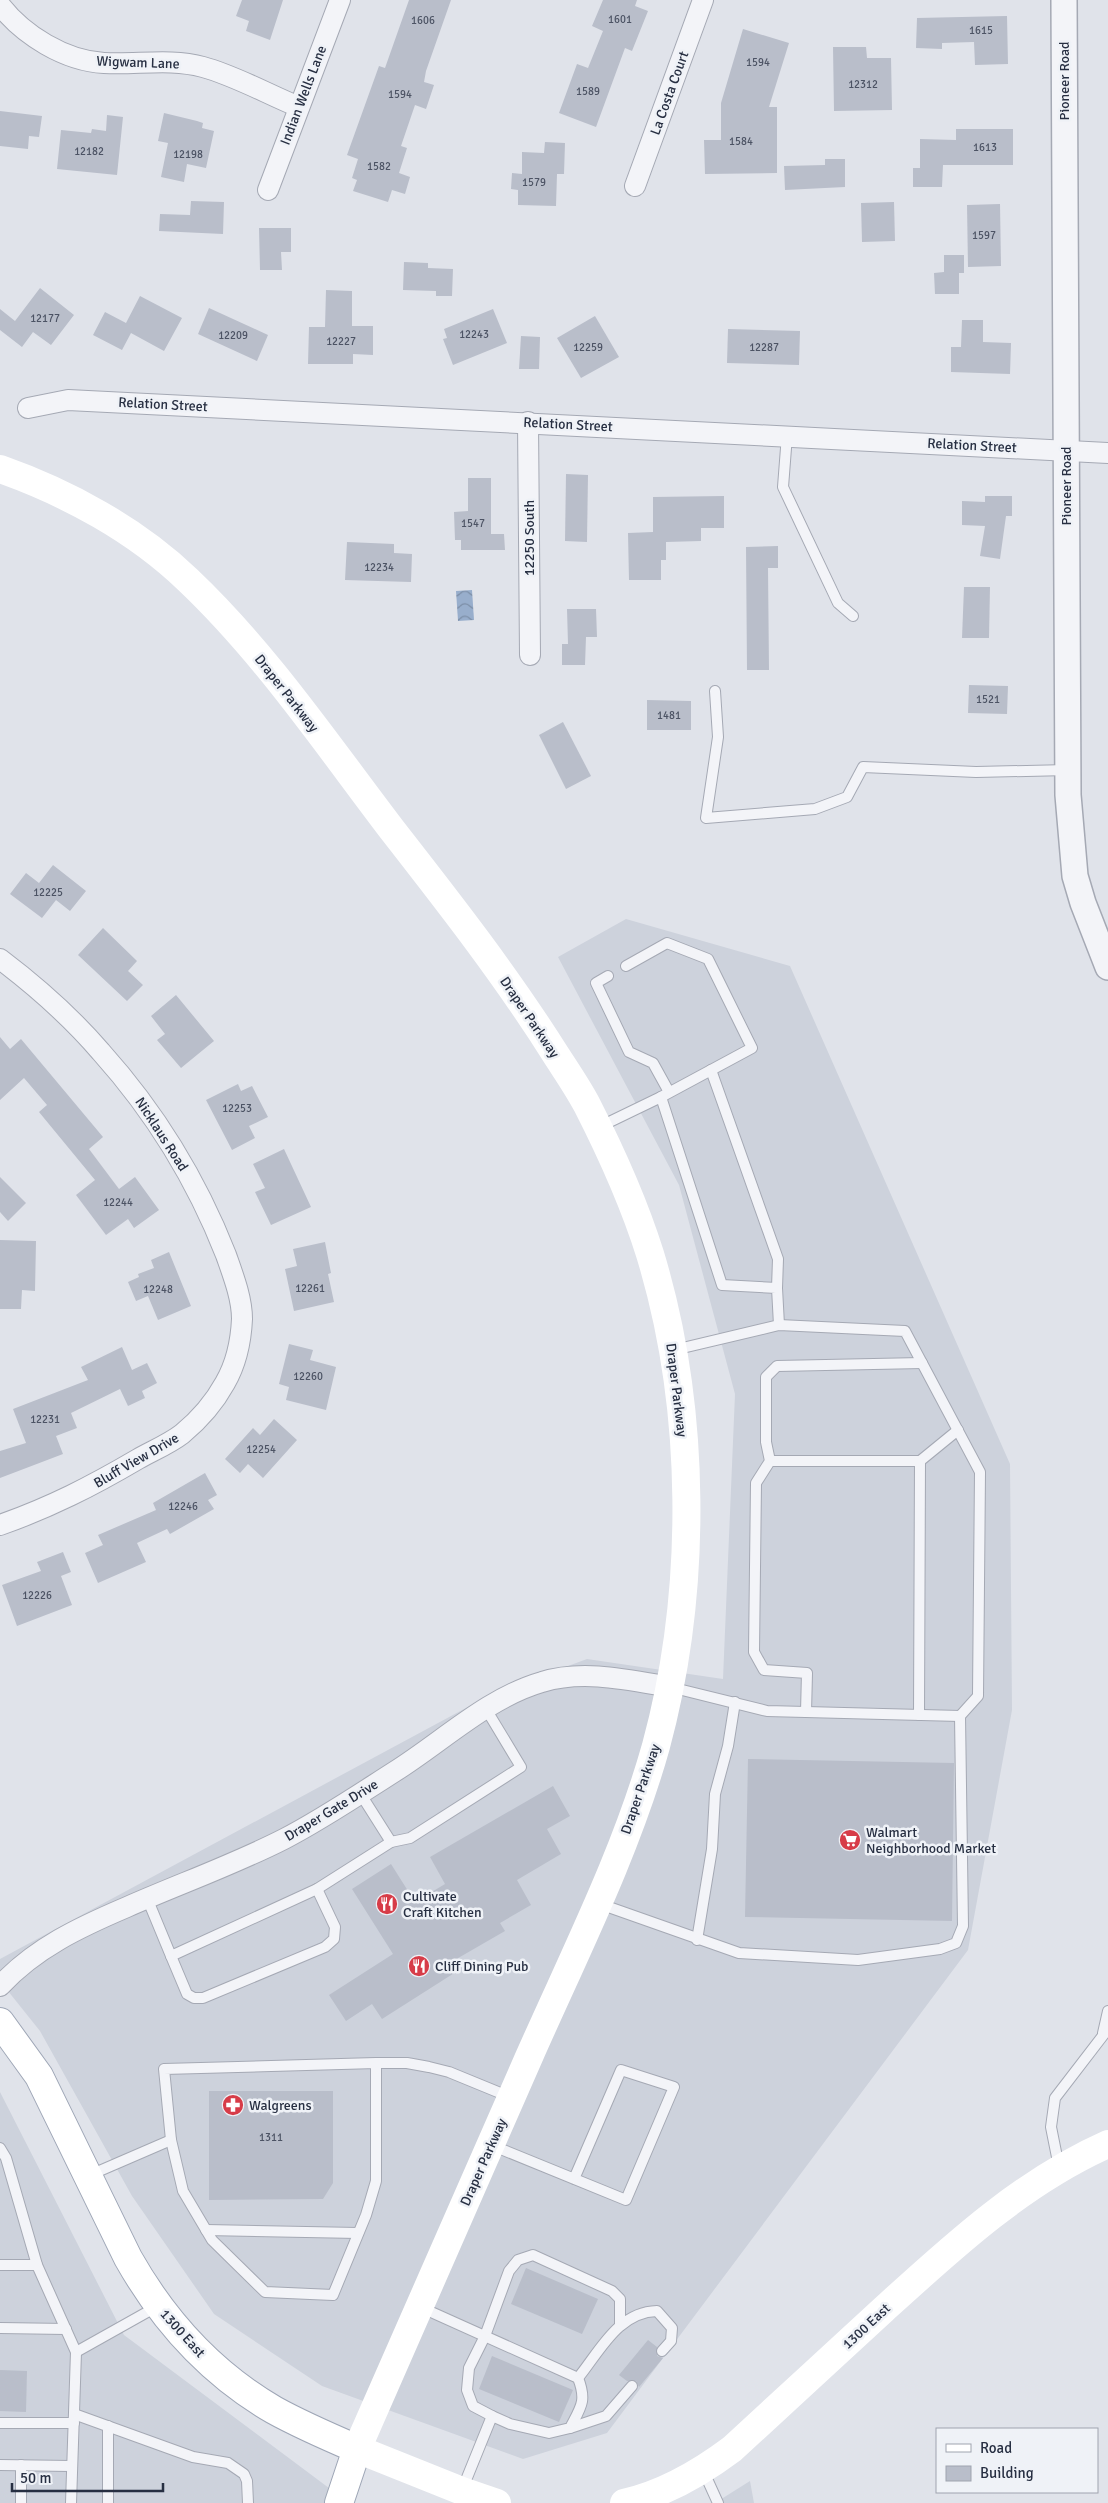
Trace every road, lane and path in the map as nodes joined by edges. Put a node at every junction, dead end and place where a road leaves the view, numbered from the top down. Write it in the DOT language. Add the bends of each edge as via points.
graph roads {
  1 [pos="340,0"];
  2 [pos="703,0"];
  3 [pos="1064,0"];
  4 [pos="5,12"];
  5 [pos="298,107"];
  6 [pos="635,186"];
  7 [pos="268,190"];
  8 [pos="28,408"];
  9 [pos="528,422"];
  10 [pos="787,435"];
  11 [pos="1066,450"];
  12 [pos="1108,453"];
  13 [pos="0,469"];
  14 [pos="853,616"];
  15 [pos="530,655"];
  16 [pos="715,691"];
  17 [pos="1068,770"];
  18 [pos="0,959"];
  19 [pos="626,966"];
  20 [pos="1108,967"];
  21 [pos="608,976"];
  22 [pos="711,1070"];
  23 [pos="665,1094"];
  24 [pos="598,1128"];
  25 [pos="776,1288"];
  26 [pos="779,1325"];
  27 [pos="673,1350"];
  28 [pos="237,1355"];
  29 [pos="922,1363"];
  30 [pos="958,1430"];
  31 [pos="770,1461"];
  32 [pos="920,1461"];
  33 [pos="0,1524"];
  34 [pos="670,1687"];
  35 [pos="735,1702"];
  36 [pos="486,1709"];
  37 [pos="806,1712"];
  38 [pos="919,1715"];
  39 [pos="960,1716"];
  40 [pos="360,1793"];
  41 [pos="391,1842"];
  42 [pos="317,1889"];
  43 [pos="147,1898"];
  44 [pos="597,1902"];
  45 [pos="697,1940"];
  46 [pos="172,1956"];
  47 [pos="0,1986"];
  48 [pos="1108,2011"];
  49 [pos="0,2022"];
  50 [pos="1106,2031"];
  51 [pos="376,2063"];
  52 [pos="511,2098"];
  53 [pos="172,2140"];
  54 [pos="1108,2144"];
  55 [pos="490,2145"];
  56 [pos="0,2148"];
  57 [pos="1060,2170"];
  58 [pos="88,2175"];
  59 [pos="574,2178"];
  60 [pos="206,2230"];
  61 [pos="358,2233"];
  62 [pos="0,2265"];
  63 [pos="37,2265"];
  64 [pos="158,2306"];
  65 [pos="419,2306"];
  66 [pos="620,2324"];
  67 [pos="0,2328"];
  68 [pos="66,2329"];
  69 [pos="485,2336"];
  70 [pos="662,2351"];
  71 [pos="76,2352"];
  72 [pos="578,2378"];
  73 [pos="632,2386"];
  74 [pos="492,2416"];
  75 [pos="74,2419"];
  76 [pos="0,2423"];
  77 [pos="108,2426"];
  78 [pos="570,2428"];
  79 [pos="357,2449"];
  80 [pos="21,2465"];
  81 [pos="0,2466"];
  82 [pos="71,2466"];
  83 [pos="703,2470"];
  84 [pos="462,2491"];
  85 [pos="21,2503"];
  86 [pos="71,2503"];
  87 [pos="108,2503"];
  88 [pos="248,2503"];
  89 [pos="339,2503"];
  90 [pos="498,2503"];
  91 [pos="624,2503"];
  92 [pos="718,2503"];
  1 -- 5 [label="street, Indian Wells Lane"];
  2 -- 6 [label="street, La Costa Court"];
  3 -- 11 [label="street, Pioneer Road"];
  4 -- 5 [label="street, Wigwam Lane" via="54,49 78,58 102,63 154,62 202,67"];
  5 -- 7 [label="street, Indian Wells Lane"];
  8 -- 9 [label="street, Relation Street" via="68,400"];
  9 -- 10 [label="street, Relation Street"];
  9 -- 15 [label="street, 12250 South"];
  10 -- 11 [label="street, Relation Street"];
  10 -- 14 [label="lane" via="782,487 838,603"];
  11 -- 12 [label="street, Relation Street"];
  11 -- 17 [label="street, Pioneer Road"];
  13 -- 24 [label="main road, Draper Parkway" via="111,521 186,577 219,612 254,651 527,1008 585,1101"];
  16 -- 17 [label="lane" via="718,737 706,818 815,809 847,797 863,767 976,772"];
  17 -- 20 [label="street, Pioneer Road" via="1075,876"];
  18 -- 28 [label="street, Nicklaus Road" via="61,1010 96,1046 134,1092 192,1182 236,1281 242,1318"];
  19 -- 22 [label="lane" via="667,943 708,959 752,1048"];
  21 -- 23 [label="lane" via="596,983 629,1052 653,1063"];
  22 -- 23 [label="lane"];
  22 -- 25 [label="lane" via="778,1260"];
  23 -- 24 [label="lane"];
  23 -- 25 [label="lane" via="722,1285"];
  24 -- 27 [label="main road, Draper Parkway" via="649,1250"];
  25 -- 26 [label="lane"];
  26 -- 27 [label="lane"];
  26 -- 29 [label="lane" via="905,1330"];
  27 -- 34 [label="main road, Draper Parkway" via="683,1434 685,1507 679,1630"];
  28 -- 33 [label="street, Bluff View Drive" via="225,1383 208,1409 181,1434 84,1491"];
  29 -- 30 [label="lane"];
  29 -- 31 [label="lane" via="777,1366 766,1377 766,1442"];
  30 -- 32 [label="lane"];
  30 -- 39 [label="lane" via="980,1472 978,1696"];
  31 -- 32 [label="lane"];
  31 -- 37 [label="lane" via="756,1483 754,1652 764,1670 807,1673"];
  32 -- 38 [label="lane"];
  34 -- 35 [label="lane"];
  34 -- 36 [label="street, Draper Gate Drive" via="582,1676 544,1681 506,1696"];
  34 -- 44 [label="main road, Draper Parkway" via="655,1750"];
  35 -- 37 [label="lane" via="767,1711"];
  35 -- 45 [label="lane" via="728,1746 715,1794 712,1849"];
  36 -- 40 [label="street, Draper Gate Drive"];
  36 -- 41 [label="lane" via="521,1767 410,1838"];
  37 -- 38 [label="lane"];
  38 -- 39 [label="lane"];
  39 -- 45 [label="lane" via="963,1926 956,1943 940,1950 858,1960 739,1953"];
  40 -- 41 [label="lane"];
  40 -- 43 [label="street, Draper Gate Drive" via="284,1839"];
  41 -- 42 [label="lane"];
  42 -- 46 [label="lane"];
  42 -- 46 [label="lane" via="336,1927 334,1939 325,1947 203,1998 187,1994"];
  43 -- 46 [label="lane"];
  43 -- 47 [label="street, Draper Gate Drive" via="44,1947"];
  44 -- 45 [label="lane"];
  44 -- 52 [label="main road, Draper Parkway"];
  48 -- 50 [label="lane"];
  49 -- 58 [label="main road, 1300 East" via="39,2076"];
  50 -- 57 [label="lane" via="1055,2098 1051,2127"];
  51 -- 52 [label="lane" via="407,2063 449,2072"];
  51 -- 53 [label="lane" via="164,2069"];
  51 -- 61 [label="lane" via="376,2181"];
  52 -- 55 [label="main road, Draper Parkway"];
  53 -- 58 [label="lane"];
  53 -- 60 [label="lane" via="183,2191"];
  54 -- 57 [label="main road, 1300 East"];
  55 -- 59 [label="lane"];
  55 -- 65 [label="main road, Draper Parkway"];
  56 -- 63 [label="lane" via="6,2158"];
  57 -- 83 [label="main road, 1300 East" via="994,2214 940,2258 732,2449"];
  58 -- 64 [label="main road, 1300 East" via="128,2258"];
  59 -- 59 [label="lane" via="626,2200 674,2087 621,2070"];
  60 -- 61 [label="lane"];
  60 -- 61 [label="lane" via="212,2240 265,2292 334,2295"];
  62 -- 63 [label="lane"];
  63 -- 68 [label="lane"];
  64 -- 71 [label="lane"];
  64 -- 79 [label="main road, 1300 East" via="209,2362 251,2395 297,2422"];
  65 -- 69 [label="lane"];
  65 -- 79 [label="main road, Draper Parkway"];
  66 -- 69 [label="lane" via="620,2298 612,2291 534,2256 518,2260 509,2271"];
  66 -- 70 [label="lane" via="643,2311 657,2311 672,2328 671,2341"];
  66 -- 72 [label="lane"];
  67 -- 68 [label="lane"];
  68 -- 71 [label="lane"];
  69 -- 72 [label="lane"];
  69 -- 74 [label="lane" via="469,2368 467,2390 473,2406"];
  71 -- 75 [label="lane"];
  72 -- 78 [label="lane" via="583,2402"];
  73 -- 78 [label="lane" via="606,2416"];
  74 -- 78 [label="lane" via="510,2424 549,2433"];
  74 -- 84 [label="lane"];
  75 -- 76 [label="lane"];
  75 -- 77 [label="lane"];
  75 -- 82 [label="lane"];
  77 -- 87 [label="lane"];
  77 -- 88 [label="lane" via="193,2457 228,2463 244,2474"];
  79 -- 84 [label="main road, 1300 East"];
  79 -- 89 [label="main road, Draper Parkway"];
  80 -- 81 [label="lane"];
  80 -- 82 [label="lane"];
  80 -- 85 [label="lane"];
  82 -- 86 [label="lane"];
  83 -- 91 [label="main road, 1300 East" via="662,2490"];
  83 -- 92 [label="lane"];
  84 -- 90 [label="main road, 1300 East"];
}
